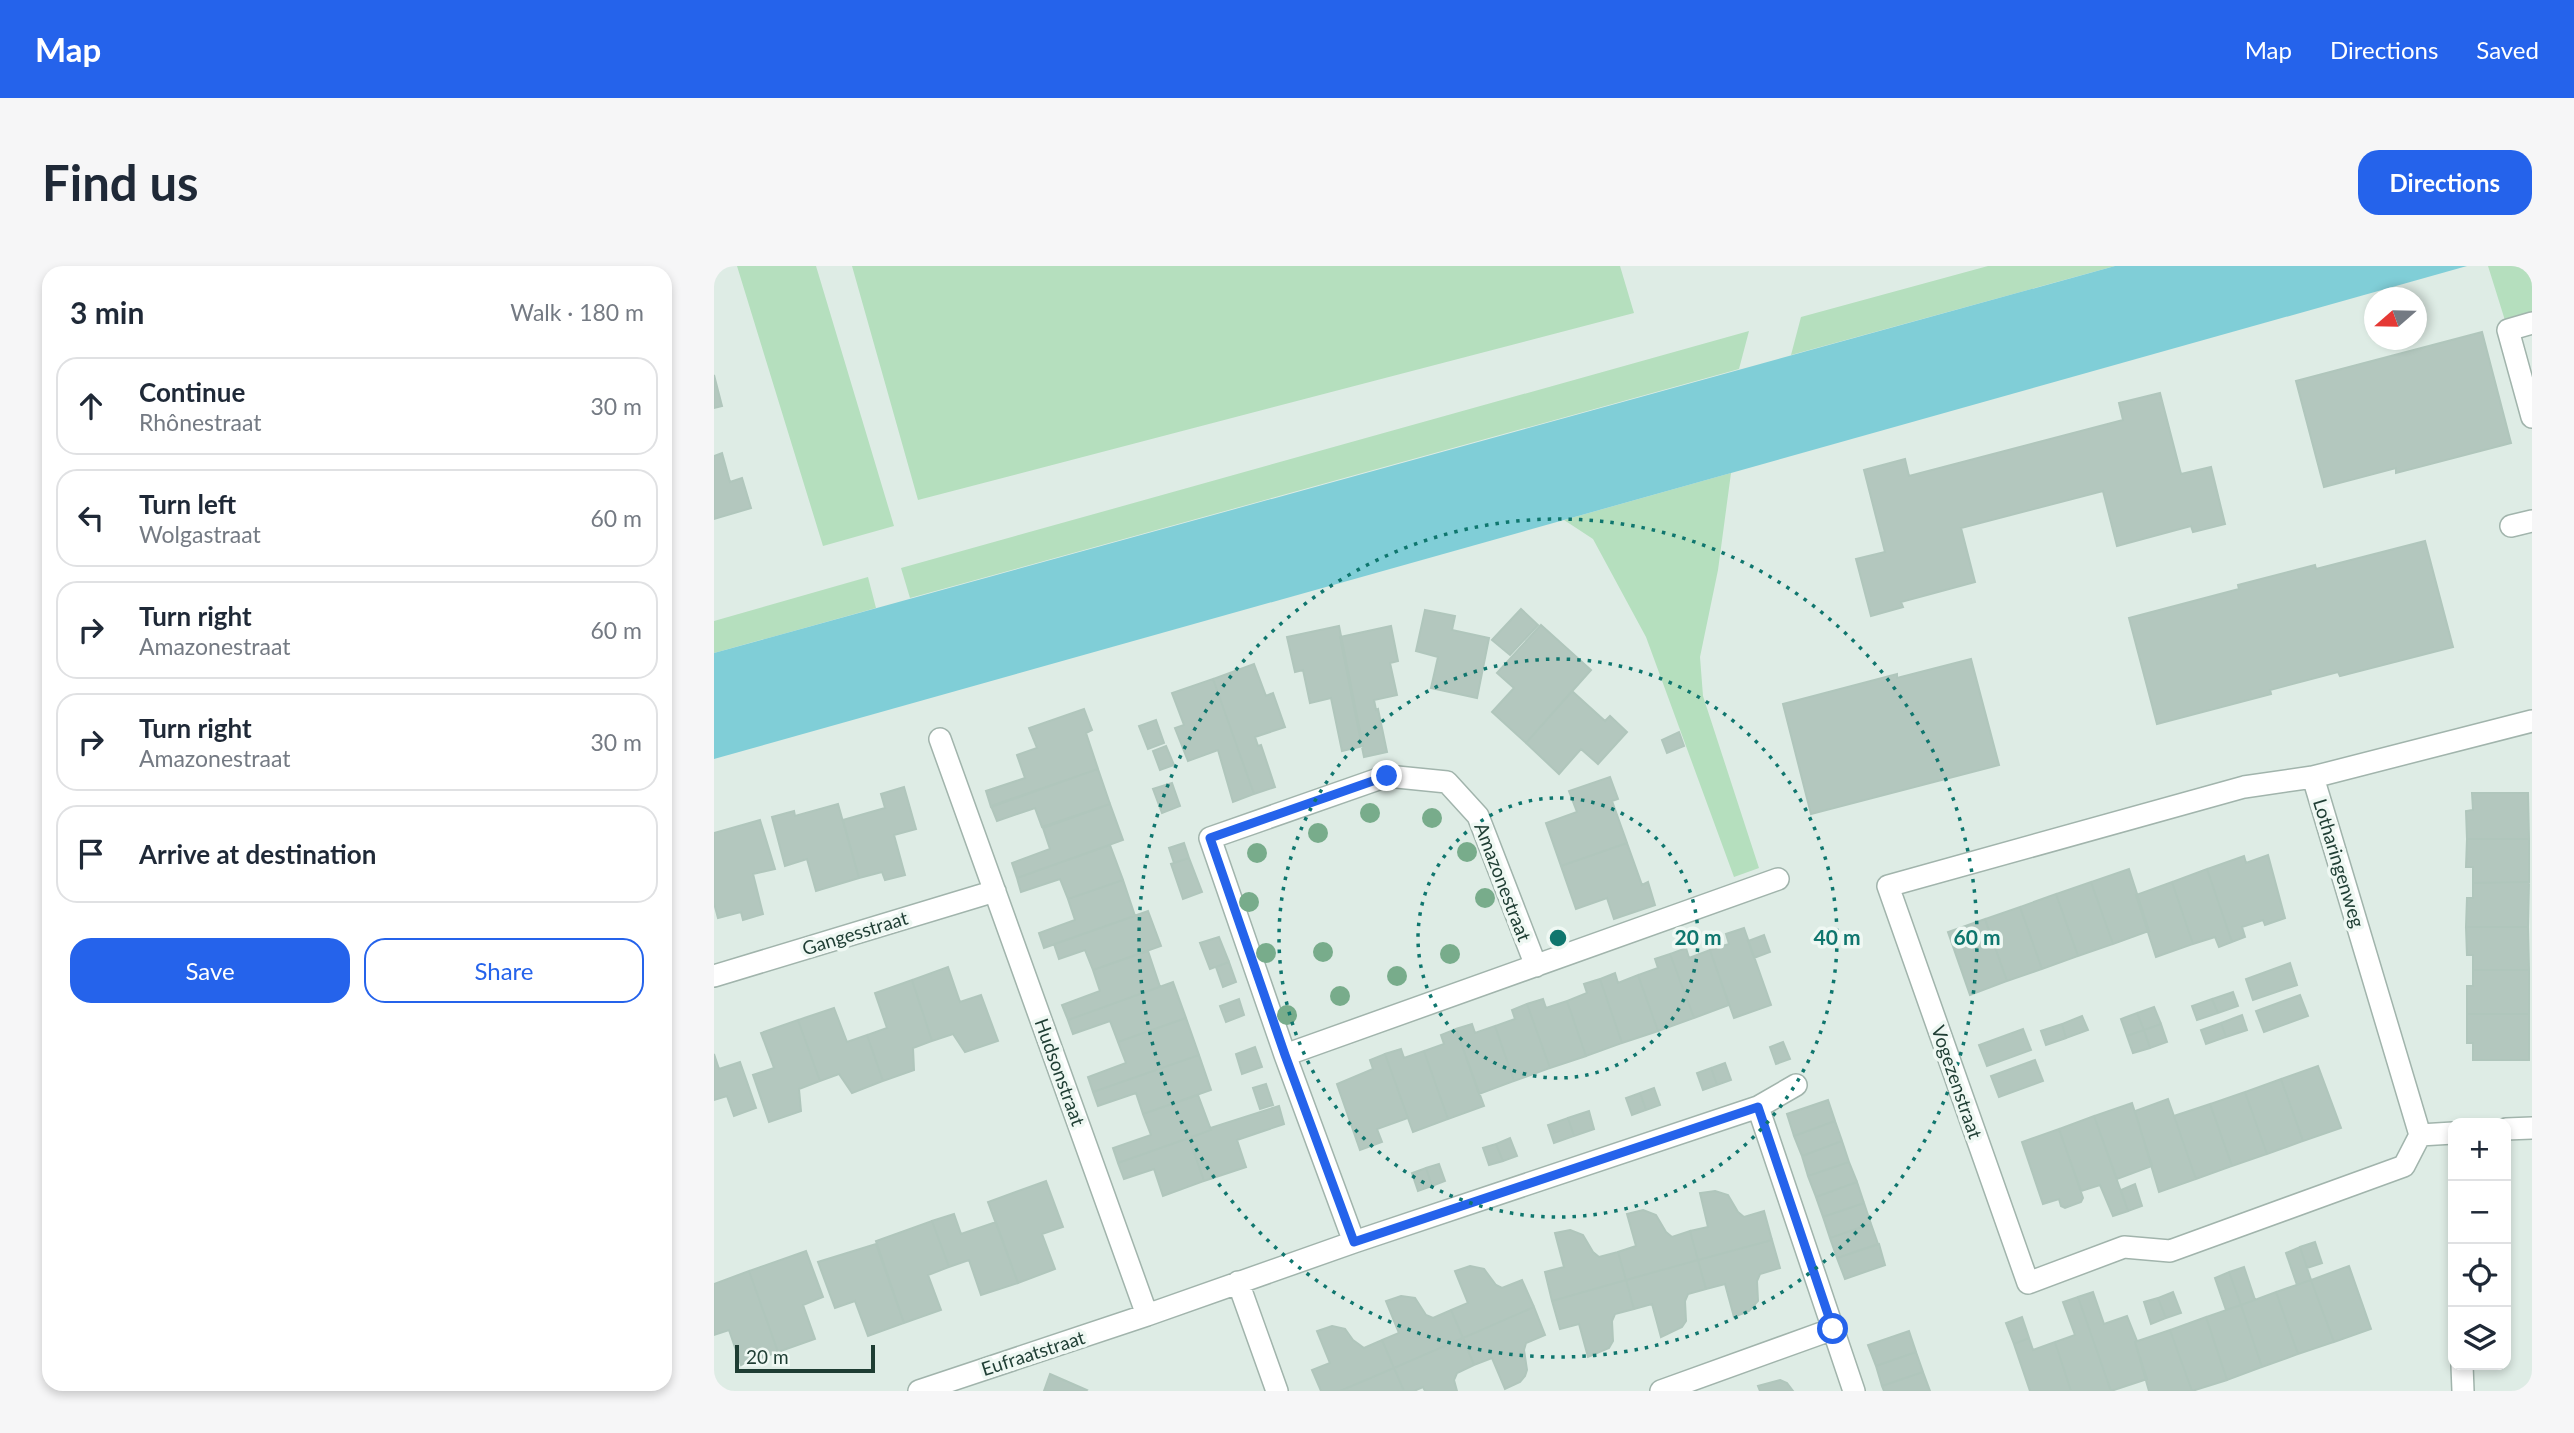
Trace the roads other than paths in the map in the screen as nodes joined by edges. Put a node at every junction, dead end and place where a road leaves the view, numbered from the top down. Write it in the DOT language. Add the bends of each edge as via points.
graph roads {
  1 [pos="2532,323"];
  2 [pos="2532,417"];
  3 [pos="2532,521"];
  4 [pos="2511,526"];
  5 [pos="2532,721"];
  6 [pos="940,739"];
  7 [pos="2313,777"];
  8 [pos="1778,879"];
  9 [pos="995,891"];
  10 [pos="1536,966"];
  11 [pos="714,976"];
  12 [pos="1285,1055"];
  13 [pos="1797,1084"];
  14 [pos="1758,1107"];
  15 [pos="2532,1128"];
  16 [pos="2511,1129"];
  17 [pos="2448,1133"];
  18 [pos="2420,1135"];
  19 [pos="1354,1242"];
  20 [pos="1238,1282"];
  21 [pos="1147,1315"];
  22 [pos="1833,1329"];
  23 [pos="2462,1370"];
  24 [pos="919,1391"];
  25 [pos="1277,1391"];
  26 [pos="1661,1391"];
  27 [pos="1854,1391"];
  28 [pos="2463,1391"];
  1 -- 2 [label="street" via="2508,330"];
  3 -- 4 [label="street"];
  5 -- 7 [label="street, Lotharingenweg"];
  6 -- 9 [label="street, Hudsonstraat"];
  7 -- 18 [label="street, Lotharingenweg"];
  7 -- 18 [label="street, Vogezenstraat" via="2244,787 1888,886 2028,1283 2124,1247 2170,1251 2404,1166"];
  8 -- 10 [label="street, Amazonestraat"];
  9 -- 11 [label="street, Gangesstraat"];
  9 -- 21 [label="street, Hudsonstraat"];
  10 -- 12 [label="street, Amazonestraat"];
  10 -- 12 [label="street, Amazonestraat" via="1478,816 1447,782 1387,776 1210,838"];
  12 -- 19 [label="street, Amazonestraat"];
  13 -- 14 [label="street"];
  14 -- 19 [label="street"];
  14 -- 22 [label="street"];
  15 -- 16 [label="street"];
  17 -- 18 [label="street"];
  19 -- 20 [label="street"];
  20 -- 21 [label="street"];
  20 -- 25 [label="street"];
  21 -- 24 [label="street, Eufraatstraat"];
  22 -- 26 [label="street"];
  22 -- 27 [label="street"];
  23 -- 28 [label="street"];
}
